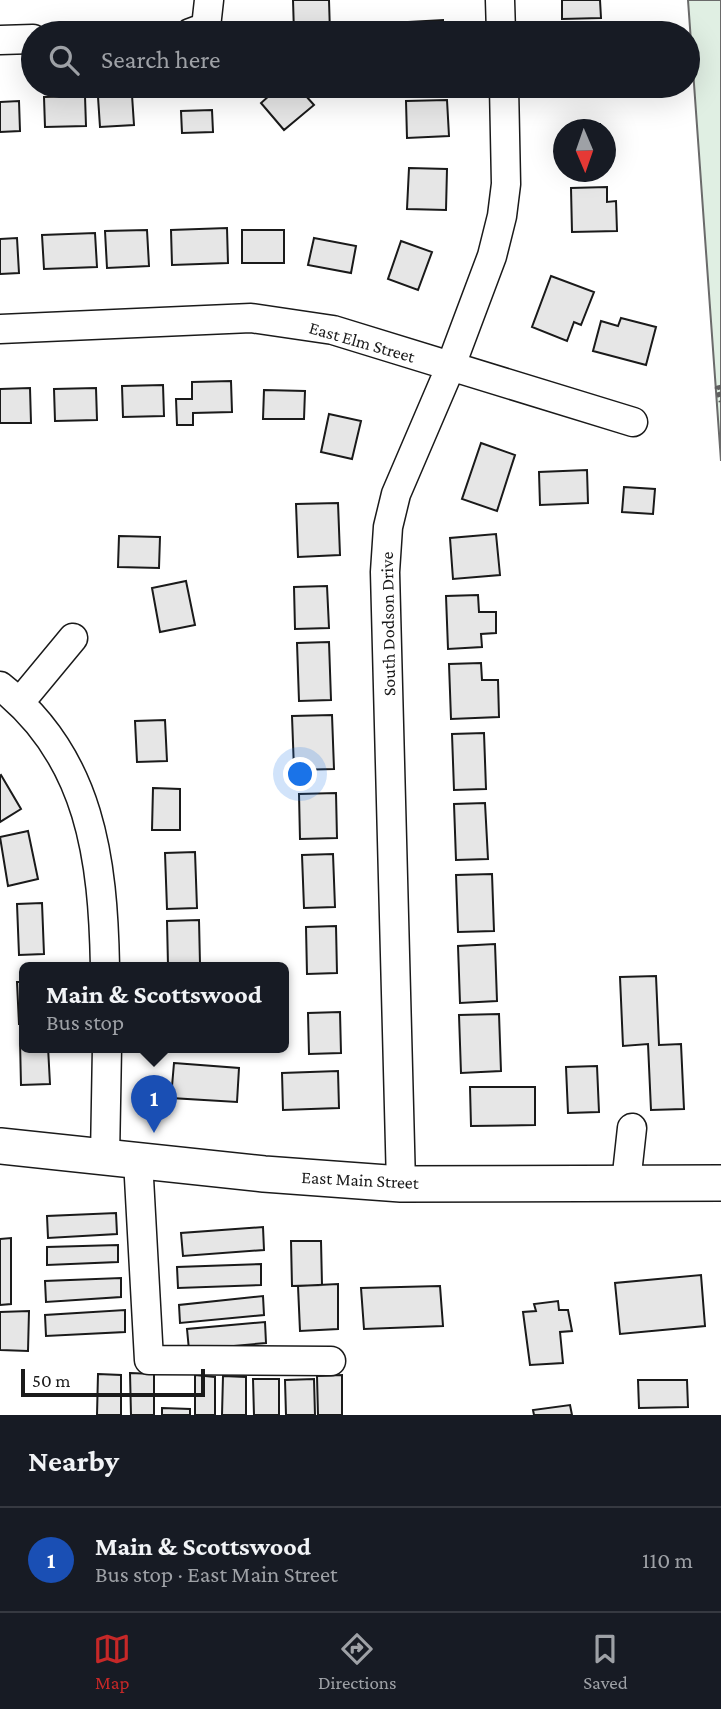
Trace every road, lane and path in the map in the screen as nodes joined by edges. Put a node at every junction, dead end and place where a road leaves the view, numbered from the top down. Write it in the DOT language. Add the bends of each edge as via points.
graph roads {
  1 [pos="500,0"];
  2 [pos="501,21"];
  3 [pos="21,39"];
  4 [pos="0,40"];
  5 [pos="504,98"];
  6 [pos="0,330"];
  7 [pos="450,368"];
  8 [pos="721,387"];
  9 [pos="721,402"];
  10 [pos="632,422"];
  11 [pos="74,638"];
  12 [pos="10,694"];
  13 [pos="105,962"];
  14 [pos="108,1053"];
  15 [pos="632,1128"];
  16 [pos="0,1146"];
  17 [pos="121,1159"];
  18 [pos="721,1183"];
  19 [pos="401,1184"];
  20 [pos="626,1184"];
  21 [pos="331,1361"];
  1 -- 2 [label="street"];
  3 -- 4 [label="street"];
  5 -- 7 [label="street, South Dodson Drive" via="502,215 492,256"];
  6 -- 7 [label="street, East Elm Street" via="251,318 333,330"];
  7 -- 10 [label="street, East Elm Street"];
  7 -- 19 [label="street, South Dodson Drive" via="396,494 385,572"];
  8 -- 9 [label="path" via="717,388"];
  11 -- 12 [label="street"];
  12 -- 13 [label="street" via="49,738 87,810 98,854"];
  14 -- 17 [label="street"];
  15 -- 20 [label="street"];
  16 -- 17 [label="main road, East Main Street"];
  17 -- 19 [label="main road, East Main Street"];
  17 -- 21 [label="street" via="149,1360"];
  18 -- 20 [label="main road, East Main Street"];
  19 -- 20 [label="main road, East Main Street"];
}
